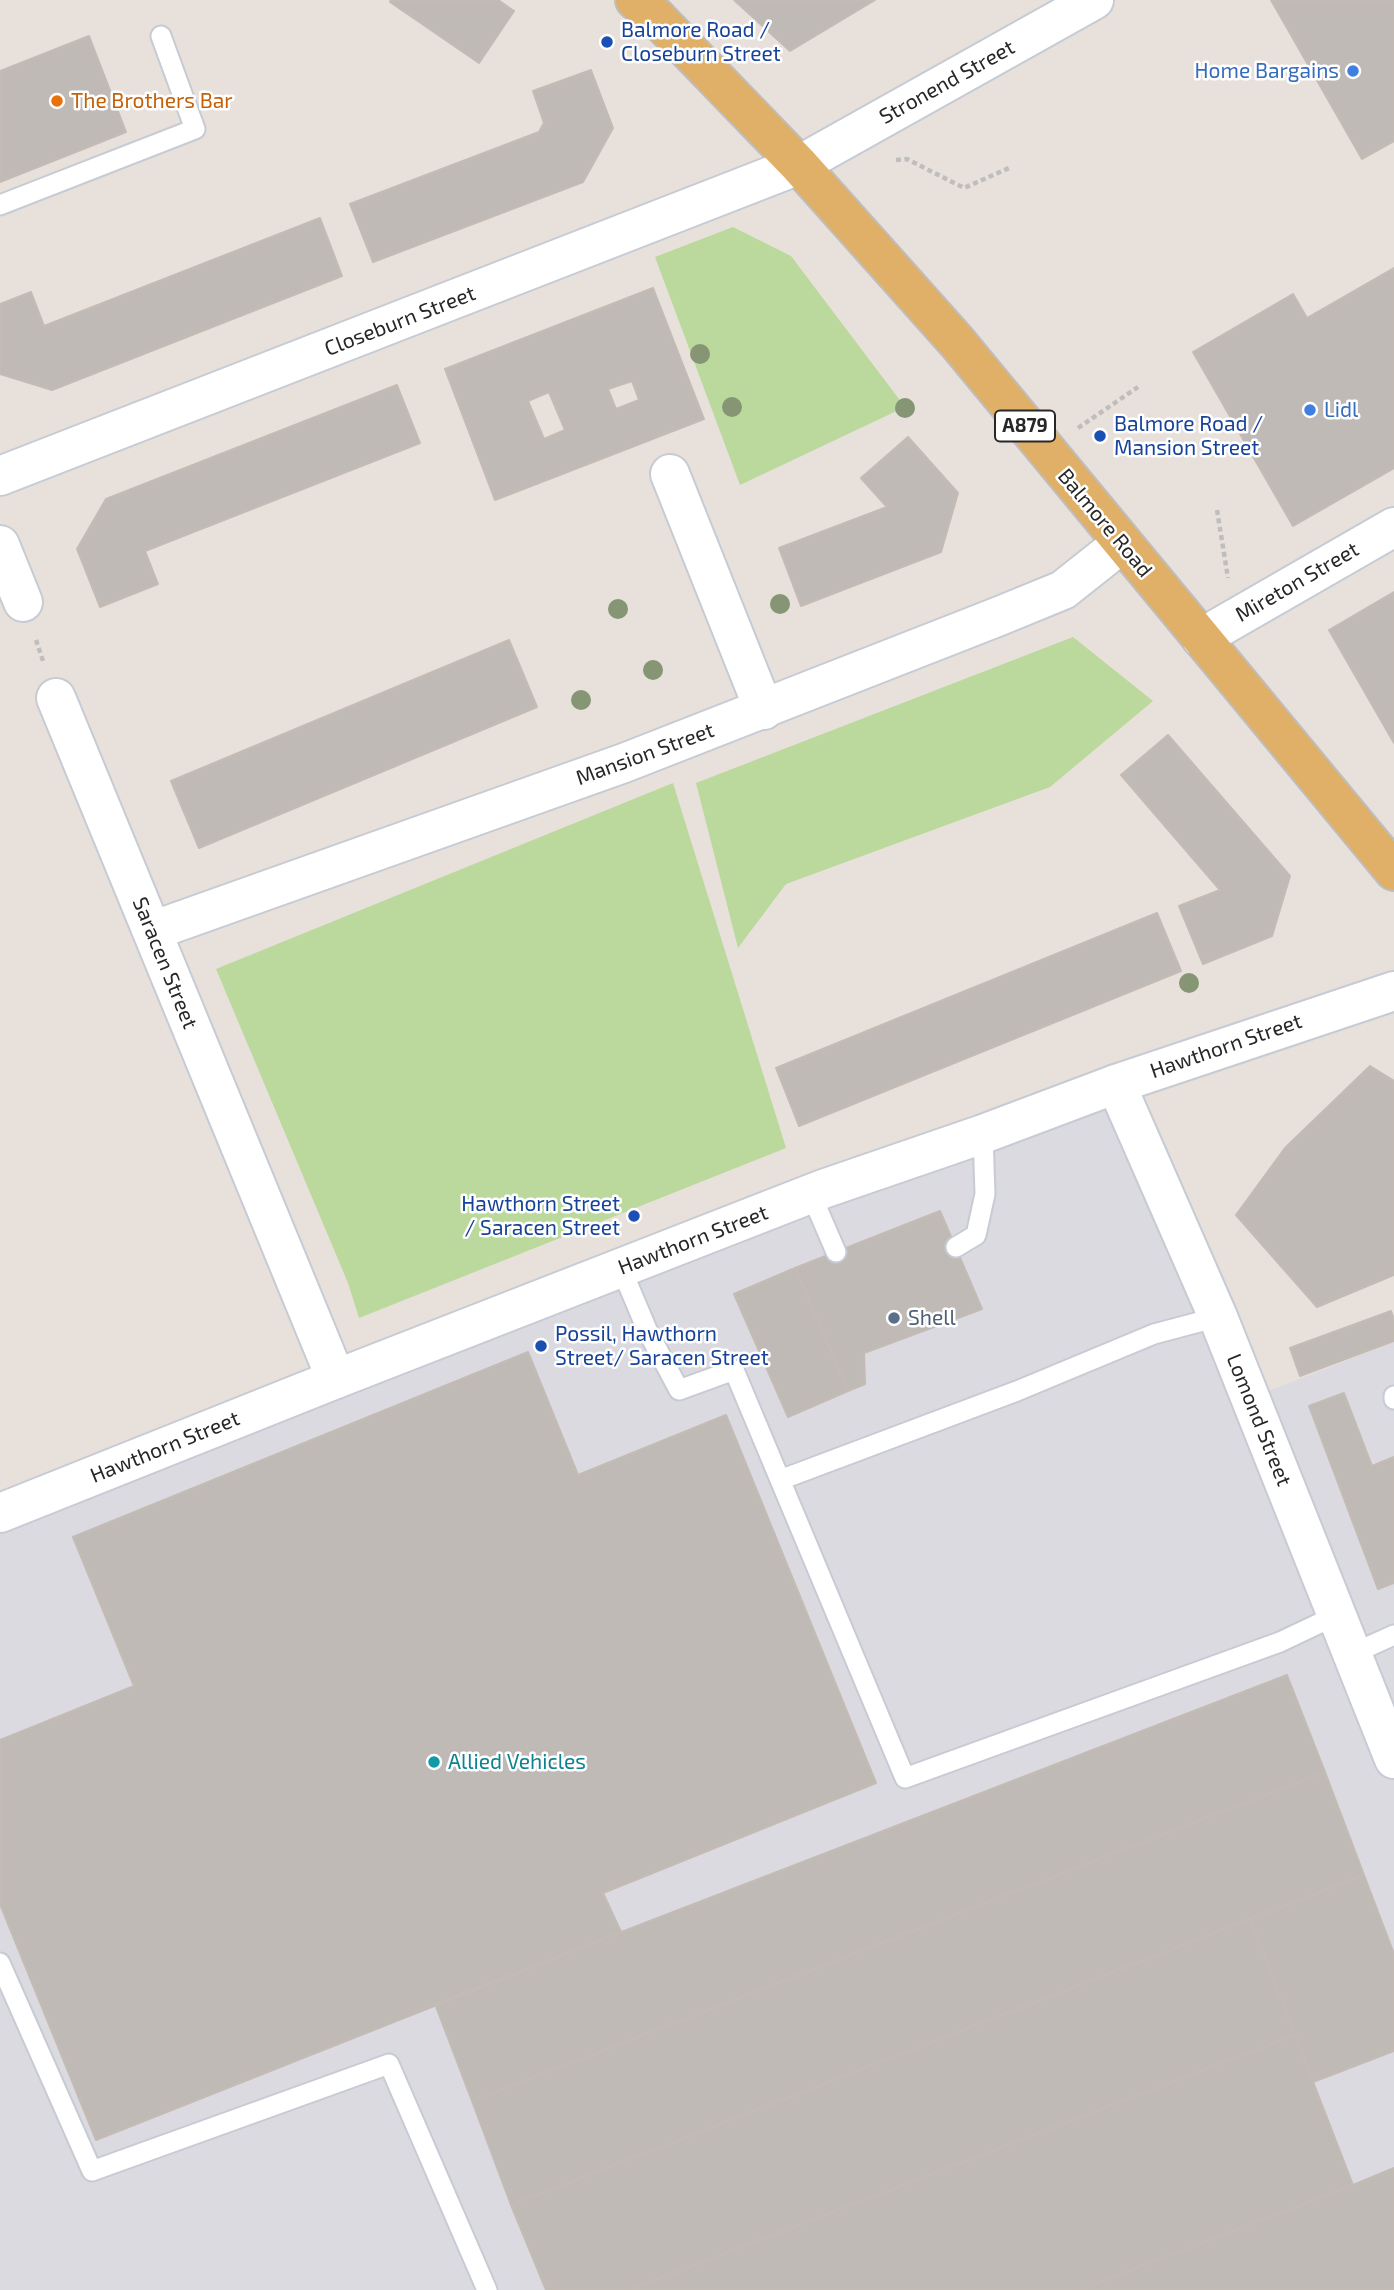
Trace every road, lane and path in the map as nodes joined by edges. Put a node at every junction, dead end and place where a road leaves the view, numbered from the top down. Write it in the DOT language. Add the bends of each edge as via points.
graph roads {
  1 [pos="635,0"];
  2 [pos="1094,0"];
  3 [pos="161,36"];
  4 [pos="852,135"];
  5 [pos="799,165"];
  6 [pos="1009,169"];
  7 [pos="0,205"];
  8 [pos="1138,387"];
  9 [pos="1045,450"];
  10 [pos="670,474"];
  11 [pos="0,477"];
  12 [pos="1217,510"];
  13 [pos="1394,527"];
  14 [pos="1121,544"];
  15 [pos="0,545"];
  16 [pos="23,602"];
  17 [pos="1234,618"];
  18 [pos="1201,638"];
  19 [pos="56,698"];
  20 [pos="764,710"];
  21 [pos="1394,871"];
  22 [pos="152,931"];
  23 [pos="1394,991"];
  24 [pos="1116,1084"];
  25 [pos="983,1134"];
  26 [pos="811,1195"];
  27 [pos="956,1247"];
  28 [pos="836,1252"];
  29 [pos="621,1268"];
  30 [pos="1217,1317"];
  31 [pos="336,1379"];
  32 [pos="780,1480"];
  33 [pos="0,1513"];
  34 [pos="1337,1615"];
  35 [pos="1394,1636"];
  36 [pos="1352,1654"];
  37 [pos="1394,1759"];
  38 [pos="0,1963"];
  39 [pos="487,2290"];
  1 -- 5 [label="main road, Balmore Road / A879"];
  2 -- 4 [label="street, Stronend Street"];
  3 -- 7 [label="lane" via="195,129"];
  4 -- 5 [label="street, Stronend Street"];
  4 -- 6 [label="path" via="871,164 906,159 964,188"];
  5 -- 9 [label="main road, Balmore Road / A879" via="957,342"];
  5 -- 11 [label="street, Closeburn Street"];
  8 -- 9 [label="path"];
  9 -- 14 [label="main road, Balmore Road / A879"];
  10 -- 20 [label="street"];
  12 -- 17 [label="path"];
  13 -- 17 [label="street, Mireton Street"];
  14 -- 18 [label="main road, Balmore Road / A879"];
  14 -- 20 [label="street, Mansion Street" via="1063,590"];
  15 -- 16 [label="street"];
  16 -- 19 [label="path"];
  17 -- 18 [label="street, Mireton Street"];
  18 -- 21 [label="main road, Balmore Road / A879"];
  19 -- 22 [label="street, Saracen Street"];
  20 -- 22 [label="street, Mansion Street"];
  22 -- 31 [label="street, Saracen Street"];
  23 -- 24 [label="street, Hawthorn Street"];
  24 -- 25 [label="street, Hawthorn Street"];
  24 -- 30 [label="street, Lomond Street"];
  25 -- 26 [label="street, Hawthorn Street"];
  25 -- 27 [label="lane" via="985,1194 976,1235"];
  26 -- 28 [label="lane"];
  26 -- 29 [label="street, Hawthorn Street"];
  29 -- 31 [label="street, Hawthorn Street"];
  29 -- 32 [label="lane" via="679,1390 734,1370"];
  30 -- 32 [label="lane" via="1154,1334"];
  30 -- 34 [label="street, Lomond Street"];
  31 -- 33 [label="street, Hawthorn Street"];
  32 -- 34 [label="lane" via="905,1778 1280,1642"];
  34 -- 36 [label="street, Lomond Street"];
  35 -- 36 [label="lane"];
  36 -- 37 [label="street, Lomond Street"];
  38 -- 39 [label="lane" via="92,2171 389,2064"];
}
